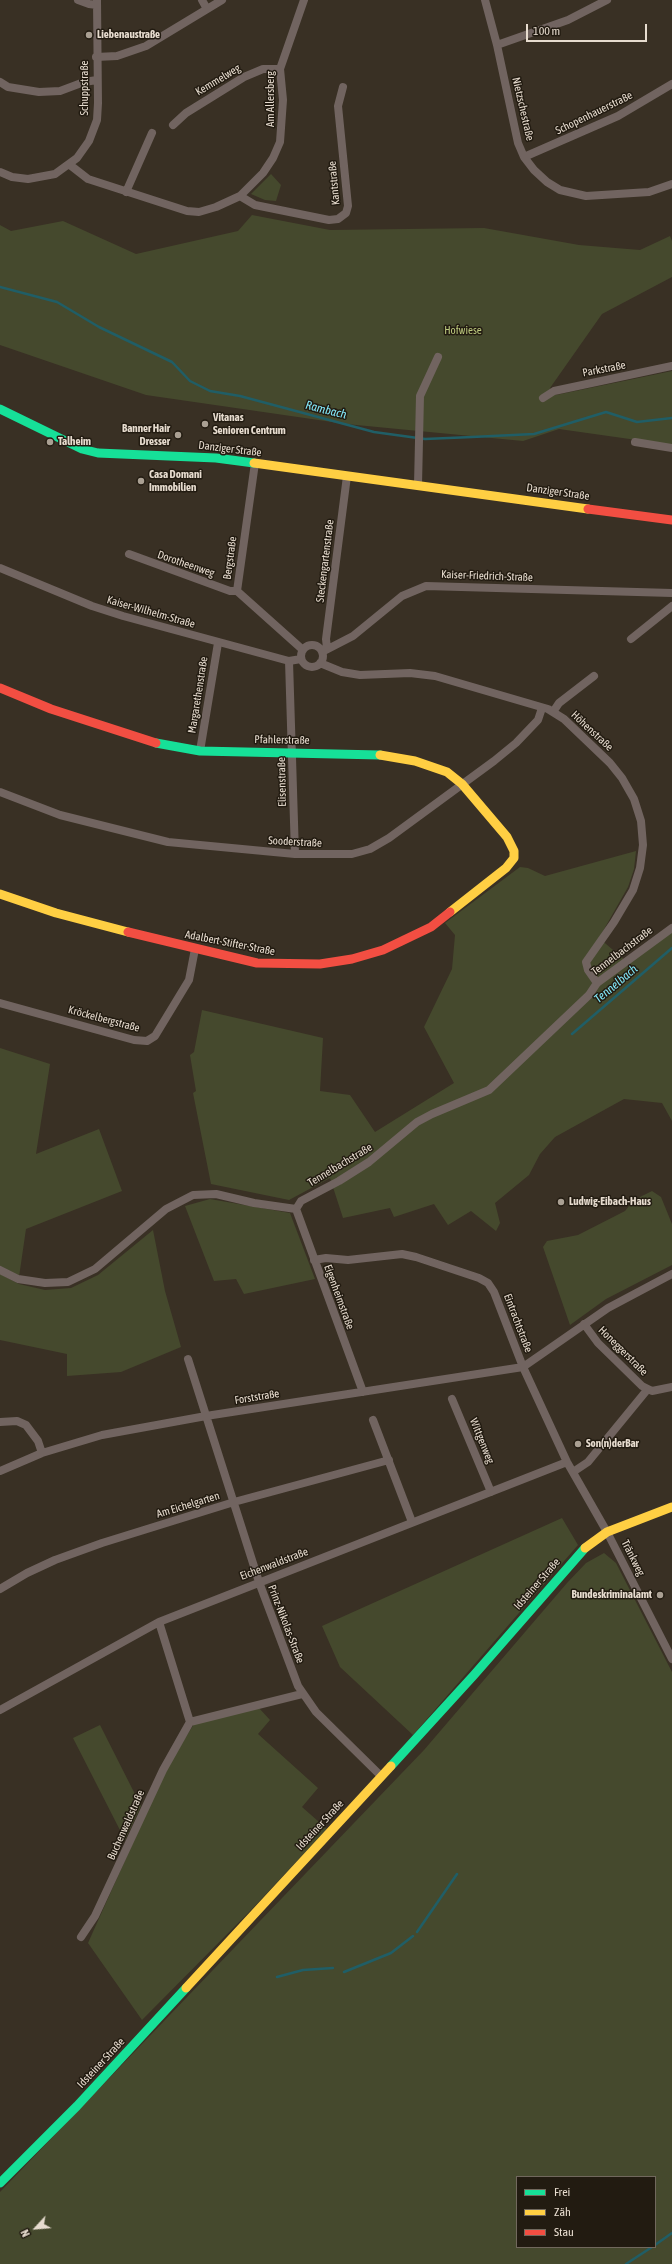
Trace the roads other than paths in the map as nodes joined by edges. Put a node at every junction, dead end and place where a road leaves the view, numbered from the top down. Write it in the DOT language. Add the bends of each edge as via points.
graph roads {
  1 [pos="78,0"];
  2 [pos="202,0"];
  3 [pos="222,0"];
  4 [pos="304,0"];
  5 [pos="485,0"];
  6 [pos="607,0"];
  7 [pos="97,2"];
  8 [pos="207,9"];
  9 [pos="497,45"];
  10 [pos="96,57"];
  11 [pos="280,69"];
  12 [pos="97,80"];
  13 [pos="0,82"];
  14 [pos="672,84"];
  15 [pos="343,86"];
  16 [pos="173,125"];
  17 [pos="152,133"];
  18 [pos="524,157"];
  19 [pos="70,165"];
  20 [pos="0,172"];
  21 [pos="672,184"];
  22 [pos="126,192"];
  23 [pos="240,196"];
  24 [pos="438,357"];
  25 [pos="672,366"];
  26 [pos="543,398"];
  27 [pos="0,409"];
  28 [pos="635,442"];
  29 [pos="672,448"];
  30 [pos="255,464"];
  31 [pos="347,476"];
  32 [pos="418,485"];
  33 [pos="672,520"];
  34 [pos="128,554"];
  35 [pos="0,568"];
  36 [pos="237,591"];
  37 [pos="672,593"];
  38 [pos="672,606"];
  39 [pos="631,639"];
  40 [pos="218,643"];
  41 [pos="303,650"];
  42 [pos="324,650"];
  43 [pos="301,659"];
  44 [pos="289,661"];
  45 [pos="320,663"];
  46 [pos="594,676"];
  47 [pos="0,688"];
  48 [pos="542,708"];
  49 [pos="554,712"];
  50 [pos="200,751"];
  51 [pos="293,753"];
  52 [pos="462,784"];
  53 [pos="0,792"];
  54 [pos="295,854"];
  55 [pos="506,868"];
  56 [pos="0,894"];
  57 [pos="672,928"];
  58 [pos="195,949"];
  59 [pos="597,983"];
  60 [pos="0,1003"];
  61 [pos="296,1209"];
  62 [pos="314,1260"];
  63 [pos="0,1270"];
  64 [pos="672,1274"];
  65 [pos="584,1324"];
  66 [pos="188,1360"];
  67 [pos="523,1367"];
  68 [pos="672,1387"];
  69 [pos="647,1390"];
  70 [pos="363,1392"];
  71 [pos="452,1399"];
  72 [pos="206,1416"];
  73 [pos="373,1420"];
  74 [pos="0,1422"];
  75 [pos="42,1452"];
  76 [pos="389,1460"];
  77 [pos="567,1462"];
  78 [pos="0,1471"];
  79 [pos="573,1472"];
  80 [pos="491,1492"];
  81 [pos="234,1502"];
  82 [pos="672,1507"];
  83 [pos="412,1522"];
  84 [pos="607,1532"];
  85 [pos="258,1582"];
  86 [pos="0,1589"];
  87 [pos="159,1622"];
  88 [pos="672,1659"];
  89 [pos="302,1694"];
  90 [pos="0,1710"];
  91 [pos="190,1722"];
  92 [pos="382,1776"];
  93 [pos="81,1937"];
  94 [pos="0,2183"];
  1 -- 7 [label="street" via="89,4"];
  2 -- 8 [label="street"];
  3 -- 8 [label="street"];
  4 -- 11 [label="street, Am Allersberg"];
  5 -- 9 [label="street, Nietzschestraße"];
  6 -- 9 [label="street" via="568,20"];
  7 -- 10 [label="street, Schuppstraße"];
  8 -- 10 [label="street" via="131,52 118,56"];
  9 -- 18 [label="street, Nietzschestraße" via="518,143"];
  10 -- 12 [label="street, Schuppstraße"];
  11 -- 16 [label="street, Kemmelweg" via="262,69 244,77 186,113"];
  11 -- 23 [label="street, Am Allersberg" via="283,108 280,142 263,173"];
  12 -- 13 [label="street" via="60,91 39,92 8,87"];
  12 -- 19 [label="street, Schuppstraße" via="97,120 84,150"];
  14 -- 18 [label="street, Schopenhauerstraße" via="618,116"];
  15 -- 23 [label="street, Kantstraße" via="338,106 348,206 346,213 338,219 329,220 255,205"];
  17 -- 22 [label="street"];
  18 -- 21 [label="street, Nietzschestraße" via="547,182 560,190 586,196 649,192"];
  19 -- 20 [label="street, Schuppstraße" via="55,174 37,178 20,178"];
  19 -- 22 [label="street, Am Allersberg" via="88,179"];
  22 -- 23 [label="street, Am Allersberg" via="199,212"];
  24 -- 32 [label="street" via="420,396"];
  25 -- 26 [label="street, Parkstraße" via="554,391"];
  27 -- 30 [label="street, Danziger Straße" via="82,449 98,453 193,456"];
  28 -- 29 [label="street"];
  30 -- 31 [label="street, Danziger Straße"];
  30 -- 36 [label="street, Bergstraße"];
  31 -- 32 [label="street, Danziger Straße"];
  31 -- 42 [label="street, Steckengartenstraße"];
  32 -- 33 [label="street, Danziger Straße"];
  34 -- 36 [label="street, Dorotheenweg" via="230,591"];
  35 -- 40 [label="street, Kaiser-Wilhelm-Straße" via="92,606"];
  36 -- 41 [label="street, Bergstraße"];
  37 -- 42 [label="street, Kaiser-Friedrich-Straße" via="426,586 402,596 353,636"];
  38 -- 39 [label="street"];
  40 -- 44 [label="street, Kaiser-Wilhelm-Straße"];
  40 -- 50 [label="street, Margarethenstraße"];
  41 -- 42 [label="street" via="310,645"];
  41 -- 43 [label="street"];
  42 -- 45 [label="street"];
  43 -- 44 [label="street, Kaiser-Wilhelm-Straße"];
  43 -- 45 [label="street" via="309,666"];
  44 -- 51 [label="street, Elisenstraße"];
  45 -- 48 [label="street, Höhenstraße" via="356,674 431,675"];
  46 -- 49 [label="street" via="559,703"];
  47 -- 50 [label="street, Pfahlerstraße" via="51,709 146,741"];
  48 -- 49 [label="street, Höhenstraße"];
  48 -- 52 [label="street, Sooderstraße" via="538,720 516,743"];
  49 -- 59 [label="street, Höhenstraße" via="615,768 628,788 641,821 642,857 637,880 621,912 586,962"];
  50 -- 51 [label="street, Pfahlerstraße"];
  51 -- 52 [label="street, Pfahlerstraße" via="372,753 392,756 447,772"];
  51 -- 54 [label="street, Elisenstraße"];
  52 -- 54 [label="street, Sooderstraße" via="370,849 343,855"];
  52 -- 55 [label="street, Pfahlerstraße" via="512,844 514,858"];
  53 -- 54 [label="street, Sooderstraße" via="60,815 168,842"];
  55 -- 58 [label="street, Adalbert-Stifter-Straße" via="431,927 399,944 362,957 325,964 288,965 257,963"];
  56 -- 58 [label="street, Adalbert-Stifter-Straße" via="86,922"];
  57 -- 59 [label="street, Tennelbachstraße" via="652,940"];
  58 -- 60 [label="street, Kröckelbergstraße" via="189,980 155,1036 147,1041 134,1040"];
  59 -- 61 [label="street, Tennelbachstraße" via="589,995 489,1090 417,1122 369,1162 301,1201"];
  61 -- 62 [label="street, Eigenheimstraße"];
  61 -- 63 [label="street" via="216,1194 193,1196 166,1209 95,1269 68,1282 45,1283 18,1279"];
  62 -- 67 [label="street, Eintrachtstraße" via="348,1260 402,1254 479,1278 488,1283 494,1292"];
  62 -- 70 [label="street, Eigenheimstraße"];
  64 -- 65 [label="street" via="608,1308"];
  65 -- 67 [label="street"];
  65 -- 69 [label="street, Honeggerstraße" via="598,1343"];
  66 -- 72 [label="street, Prinz-Nikolas-Straße"];
  67 -- 70 [label="street, Forststraße"];
  67 -- 77 [label="street, Eintrachtstraße"];
  68 -- 69 [label="street, Honeggerstraße" via="659,1391"];
  69 -- 79 [label="street" via="588,1462"];
  70 -- 72 [label="street, Forststraße"];
  71 -- 80 [label="street, Wittgenweg"];
  72 -- 75 [label="street, Forststraße" via="102,1435"];
  72 -- 81 [label="street, Prinz-Nikolas-Straße"];
  73 -- 76 [label="street"];
  74 -- 75 [label="street" via="17,1421 26,1425 38,1441"];
  75 -- 78 [label="street, Forststraße"];
  76 -- 81 [label="street, Am Eichelgarten"];
  76 -- 83 [label="street"];
  77 -- 79 [label="street, Eintrachtstraße"];
  77 -- 80 [label="street, Eichenwaldstraße"];
  79 -- 84 [label="street, Eintrachtstraße"];
  80 -- 83 [label="street, Eichenwaldstraße"];
  81 -- 85 [label="street, Prinz-Nikolas-Straße"];
  81 -- 86 [label="street, Am Eichelgarten" via="55,1560"];
  82 -- 84 [label="street, Idsteiner Straße"];
  83 -- 85 [label="street, Eichenwaldstraße"];
  84 -- 88 [label="street, Tränkweg"];
  84 -- 92 [label="street, Idsteiner Straße" via="586,1547"];
  85 -- 87 [label="street, Eichenwaldstraße"];
  85 -- 89 [label="street, Prinz-Nikolas-Straße"];
  87 -- 90 [label="street, Eichenwaldstraße"];
  87 -- 91 [label="street"];
  89 -- 91 [label="street"];
  89 -- 92 [label="street, Prinz-Nikolas-Straße" via="316,1712"];
  91 -- 93 [label="street, Buchenwaldstraße" via="163,1770 95,1916"];
  92 -- 94 [label="street, Idsteiner Straße" via="77,2106"];
}
